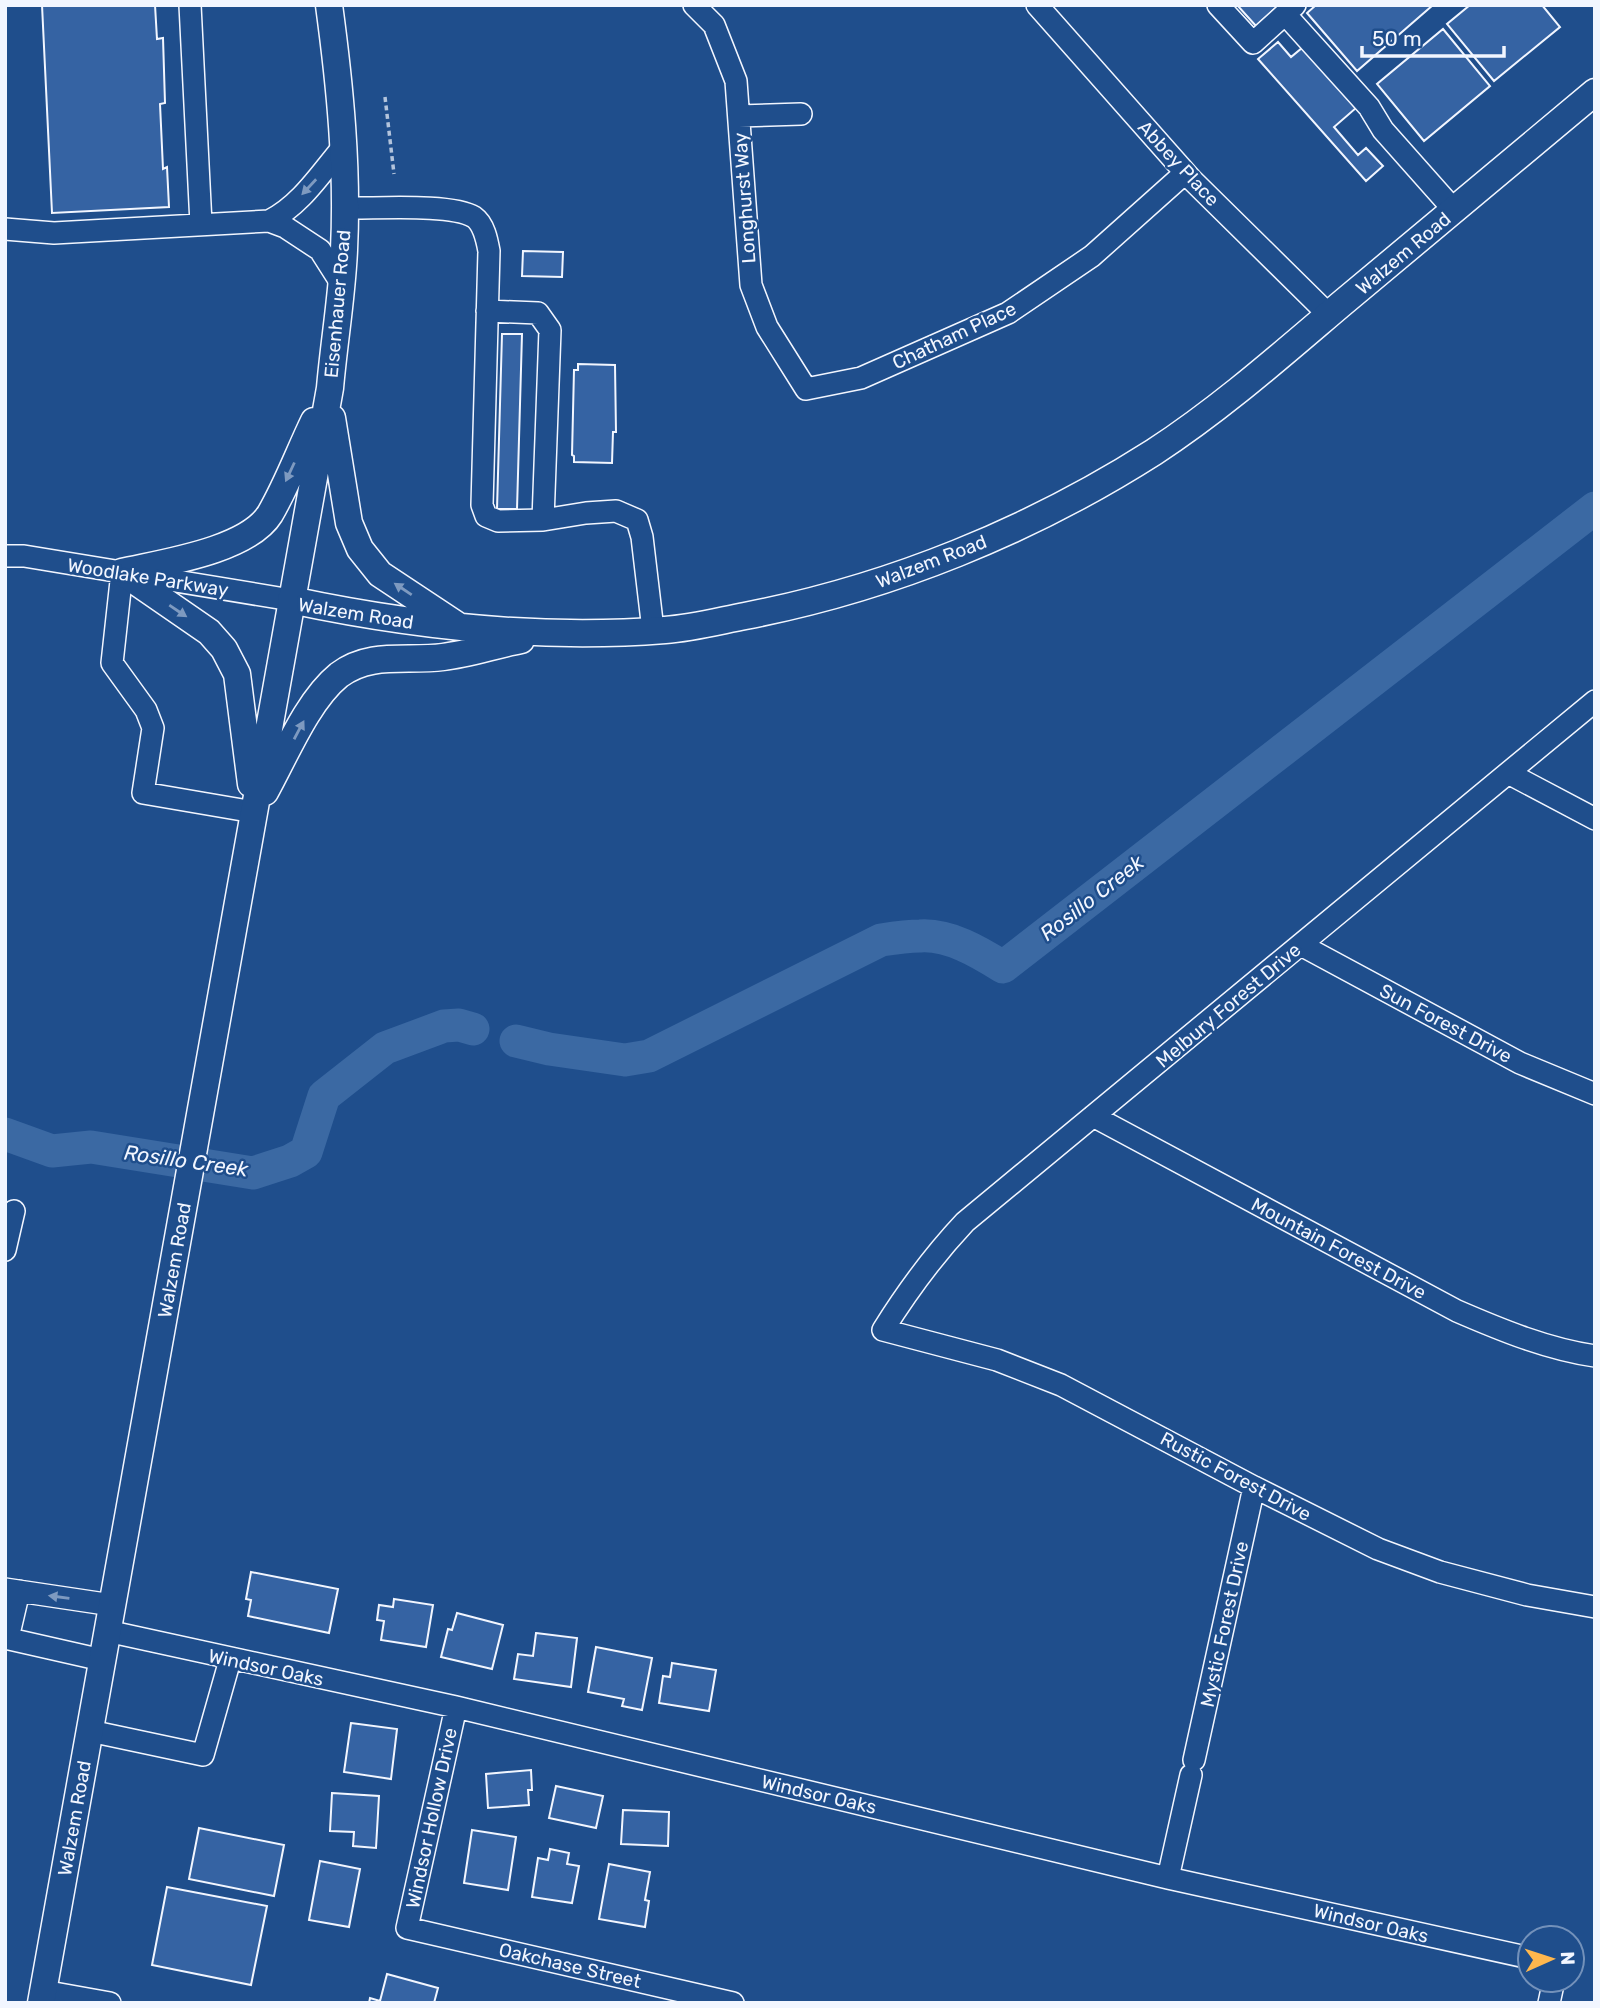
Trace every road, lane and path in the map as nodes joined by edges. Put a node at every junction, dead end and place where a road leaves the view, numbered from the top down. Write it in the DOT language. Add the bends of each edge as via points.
graph roads {
  1 [pos="190,5"];
  2 [pos="329,5"];
  3 [pos="694,5"];
  4 [pos="1037,5"];
  5 [pos="1218,5"];
  6 [pos="1290,9"];
  7 [pos="1595,92"];
  8 [pos="385,97"];
  9 [pos="801,114"];
  10 [pos="739,116"];
  11 [pos="343,147"];
  12 [pos="1185,173"];
  13 [pos="394,174"];
  14 [pos="345,208"];
  15 [pos="1454,210"];
  16 [pos="268,220"];
  17 [pos="201,224"];
  18 [pos="5,229"];
  19 [pos="341,283"];
  20 [pos="487,311"];
  21 [pos="1329,315"];
  22 [pos="330,388"];
  23 [pos="806,389"];
  24 [pos="543,520"];
  25 [pos="5,556"];
  26 [pos="122,572"];
  27 [pos="291,600"];
  28 [pos="460,627"];
  29 [pos="653,630"];
  30 [pos="556,631"];
  31 [pos="1595,701"];
  32 [pos="1508,773"];
  33 [pos="254,812"];
  34 [pos="1595,819"];
  35 [pos="1301,945"];
  36 [pos="1595,1094"];
  37 [pos="1093,1116"];
  38 [pos="14,1211"];
  39 [pos="5,1250"];
  40 [pos="883,1330"];
  41 [pos="1595,1356"];
  42 [pos="1254,1488"];
  43 [pos="12,1590"];
  44 [pos="112,1605"];
  45 [pos="1595,1607"];
  46 [pos="107,1631"];
  47 [pos="7,1638"];
  48 [pos="102,1660"];
  49 [pos="230,1660"];
  50 [pos="456,1707"];
  51 [pos="89,1731"];
  52 [pos="1168,1878"];
  53 [pos="407,1928"];
  54 [pos="1516,1955"];
  55 [pos="42,1997"];
  56 [pos="110,2003"];
  57 [pos="733,2003"];
  1 -- 17 [label="street"];
  2 -- 11 [label="main road, Eisenhauer Road"];
  3 -- 10 [label="street, Longhurst Way" via="714,25 736,81"];
  4 -- 12 [label="street, Abbey Place"];
  5 -- 6 [label="street" via="1253,43"];
  6 -- 15 [label="street" via="1369,107 1382,130"];
  7 -- 15 [label="main road, Walzem Road"];
  8 -- 13 [label="path"];
  9 -- 10 [label="street"];
  10 -- 23 [label="street, Longhurst Way" via="751,285 767,327"];
  11 -- 14 [label="main road, Eisenhauer Road"];
  11 -- 16 [label="street, one-way" via="310,187 281,215"];
  12 -- 21 [label="street, Abbey Place"];
  12 -- 23 [label="street, Chatham Place" via="1092,256 1008,313 861,377"];
  14 -- 19 [label="main road, Eisenhauer Road"];
  14 -- 20 [label="street" via="449,210 475,217 489,251"];
  15 -- 21 [label="main road, Walzem Road"];
  16 -- 17 [label="street"];
  16 -- 19 [label="street" via="320,250"];
  17 -- 18 [label="street" via="54,233"];
  19 -- 22 [label="main road, Eisenhauer Road"];
  20 -- 24 [label="street" via="538,313 550,330"];
  20 -- 24 [label="street" via="482,505 486,516 498,521"];
  21 -- 29 [label="main road, Walzem Road" via="1243,387 1157,450 1079,497 890,579 800,605"];
  22 -- 26 [label="main road, one-way" via="268,516 248,534 211,552"];
  22 -- 27 [label="main road, Eisenhauer Road"];
  28 -- 22 [label="main road, one-way" via="380,573 360,549 349,523"];
  24 -- 29 [label="street" via="616,510 637,520"];
  25 -- 26 [label="street, Woodlake Parkway"];
  26 -- 27 [label="street, Woodlake Parkway"];
  26 -- 33 [label="main road, one-way" via="209,632 229,658 237,674"];
  26 -- 33 [label="street" via="113,663 153,728 143,793"];
  27 -- 28 [label="main road, Walzem Road" via="362,615"];
  27 -- 33 [label="main road, Walzem Road"];
  28 -- 30 [label="main road, Walzem Road"];
  29 -- 30 [label="main road, Walzem Road"];
  33 -- 30 [label="main road, one-way" via="310,709 342,673 390,657 442,658"];
  31 -- 32 [label="street, Melbury Forest Drive"];
  32 -- 34 [label="street"];
  32 -- 35 [label="street, Melbury Forest Drive"];
  33 -- 44 [label="main road, Walzem Road"];
  35 -- 36 [label="street, Sun Forest Drive" via="1520,1063"];
  35 -- 37 [label="street, Melbury Forest Drive"];
  37 -- 40 [label="street, Melbury Forest Drive" via="965,1222 912,1284"];
  37 -- 41 [label="street, Mountain Forest Drive" via="1457,1311 1553,1346"];
  38 -- 39 [label="street"];
  40 -- 42 [label="street, Rustic Forest Drive" via="997,1360 1062,1385"];
  42 -- 45 [label="street, Rustic Forest Drive" via="1378,1549 1440,1572"];
  42 -- 52 [label="street, Mystic Forest Drive"];
  44 -- 43 [label="street, one-way"];
  43 -- 47 [label="street"];
  44 -- 46 [label="main road, Walzem Road"];
  46 -- 48 [label="main road, Walzem Road"];
  46 -- 49 [label="street, Windsor Oaks"];
  47 -- 48 [label="street"];
  48 -- 51 [label="main road, Walzem Road"];
  49 -- 50 [label="street, Windsor Oaks"];
  49 -- 51 [label="street" via="204,1755"];
  50 -- 52 [label="street, Windsor Oaks"];
  50 -- 53 [label="street, Windsor Hollow Drive"];
  51 -- 55 [label="main road, Walzem Road"];
  52 -- 54 [label="street, Windsor Oaks"];
  53 -- 57 [label="street, Oakchase Street"];
  55 -- 56 [label="street"];
}
